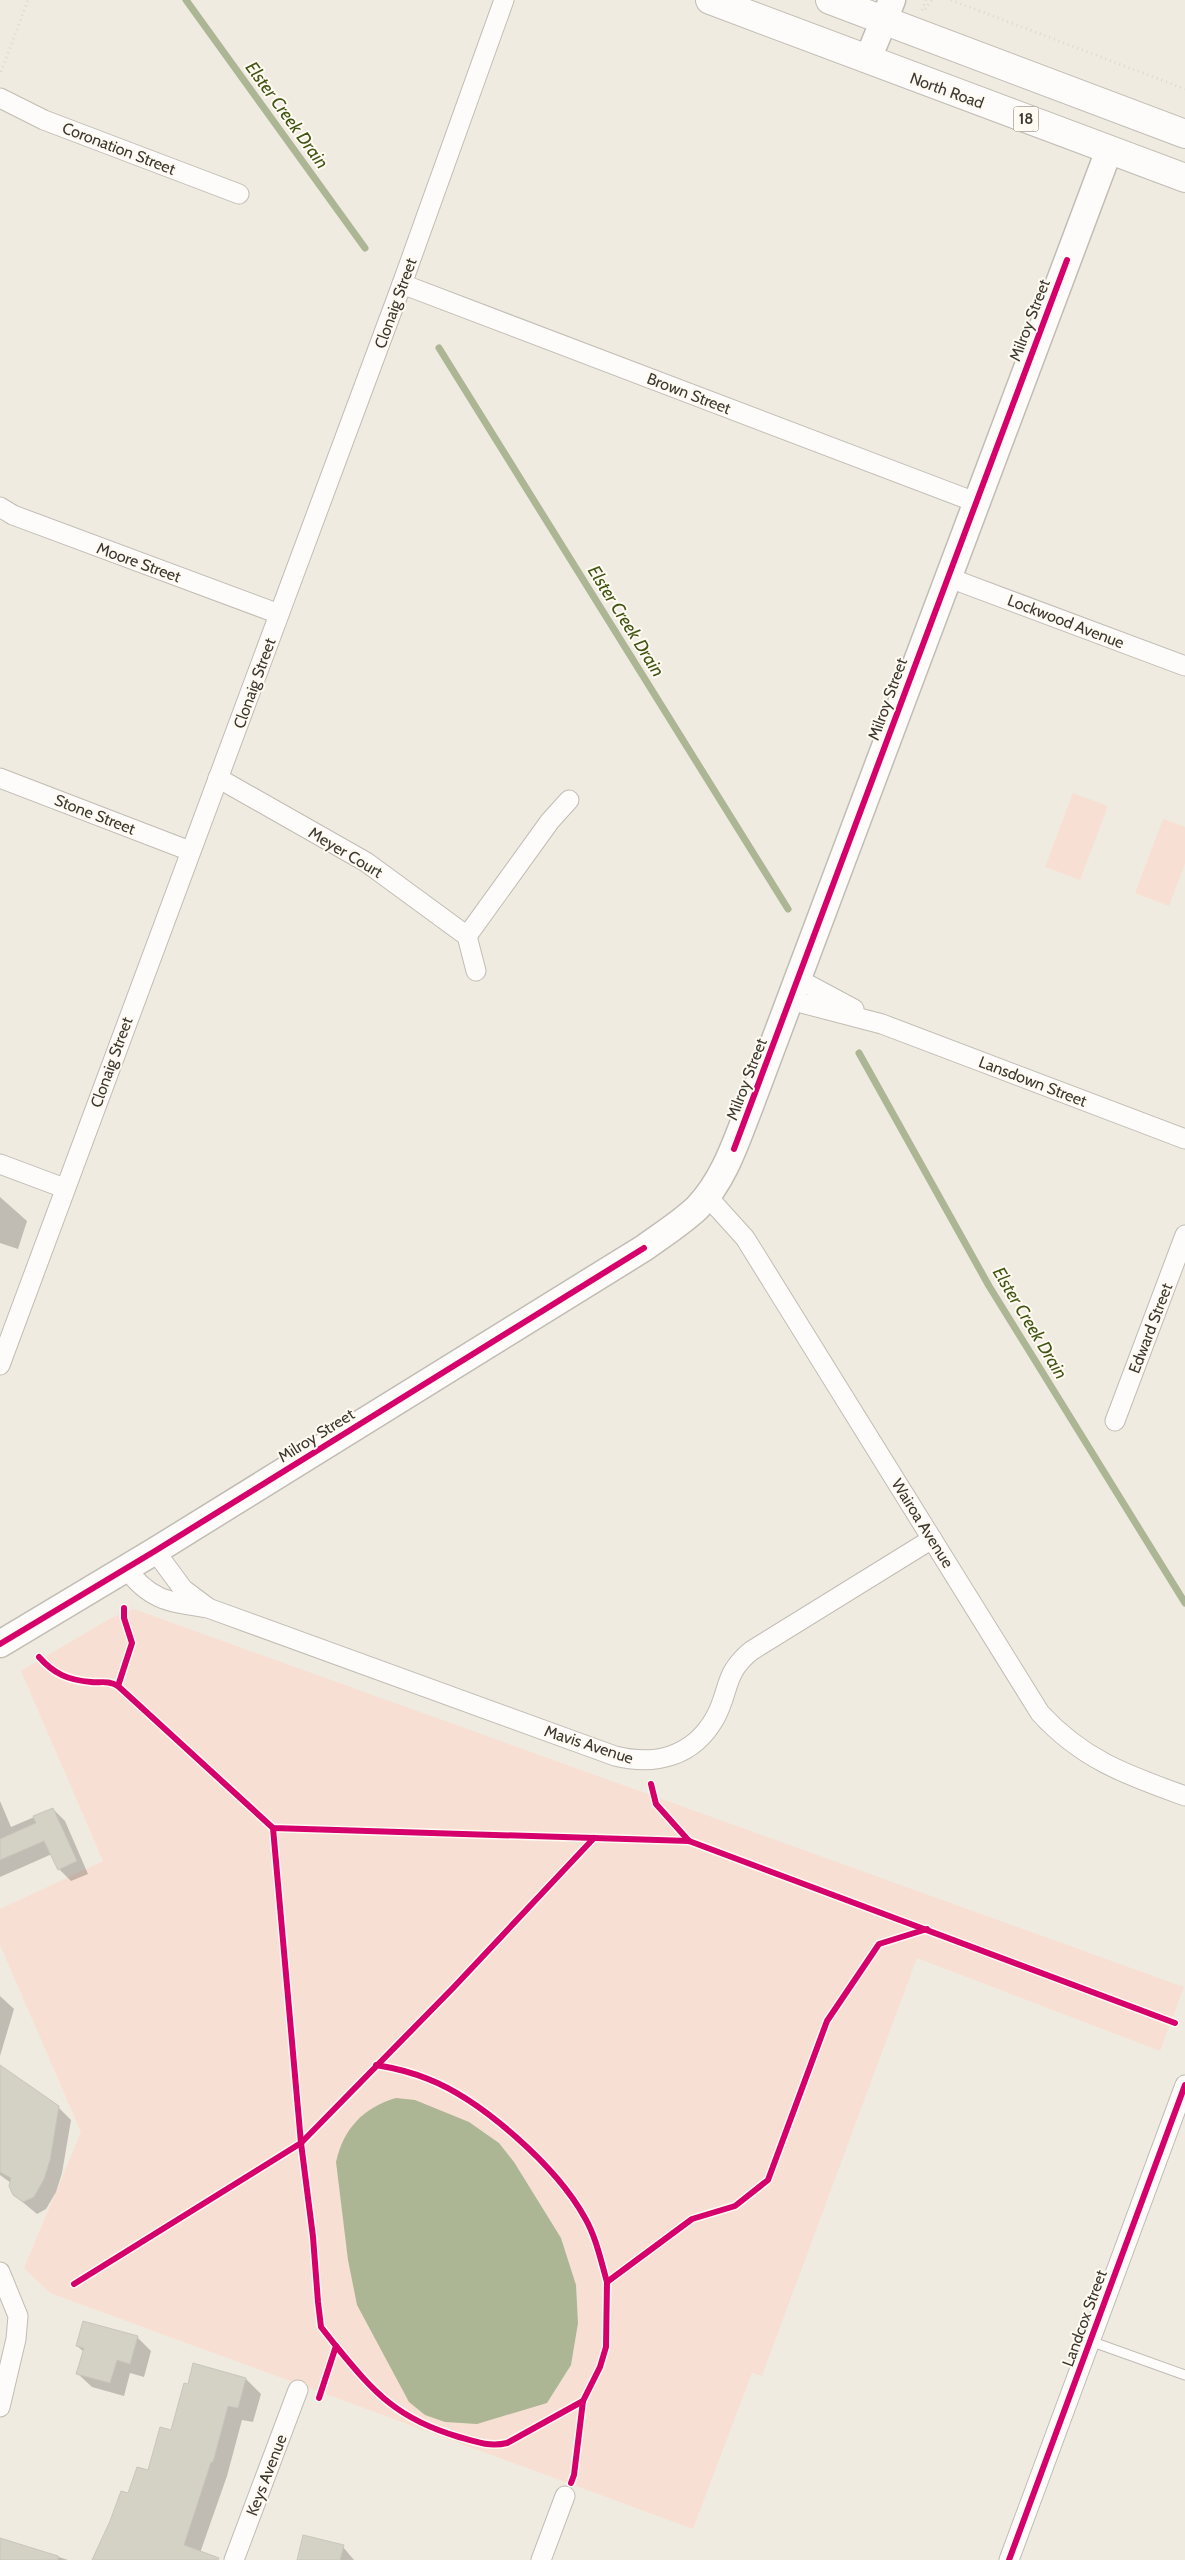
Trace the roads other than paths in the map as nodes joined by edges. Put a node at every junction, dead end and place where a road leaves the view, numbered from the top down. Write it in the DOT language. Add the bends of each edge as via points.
graph roads {
  1 [pos="504,0"];
  2 [pos="710,0"];
  3 [pos="830,0"];
  4 [pos="888,10"];
  5 [pos="868,59"];
  6 [pos="0,98"];
  7 [pos="1185,134"];
  8 [pos="1109,150"];
  9 [pos="1185,178"];
  10 [pos="239,194"];
  11 [pos="402,284"];
  12 [pos="975,502"];
  13 [pos="0,507"];
  14 [pos="947,577"];
  15 [pos="279,614"];
  16 [pos="1185,666"];
  17 [pos="0,778"];
  18 [pos="218,778"];
  19 [pos="569,800"];
  20 [pos="190,850"];
  21 [pos="467,936"];
  22 [pos="476,971"];
  23 [pos="794,990"];
  24 [pos="1185,1139"];
  25 [pos="0,1164"];
  26 [pos="64,1188"];
  27 [pos="707,1196"];
  28 [pos="1185,1235"];
  29 [pos="0,1365"];
  30 [pos="1115,1421"];
  31 [pos="932,1539"];
  32 [pos="156,1551"];
  33 [pos="126,1568"];
  34 [pos="208,1608"];
  35 [pos="0,1644"];
  36 [pos="1185,1796"];
  37 [pos="1185,2085"];
  38 [pos="0,2272"];
  39 [pos="1090,2341"];
  40 [pos="1185,2375"];
  41 [pos="298,2390"];
  42 [pos="0,2407"];
  43 [pos="565,2496"];
  44 [pos="234,2560"];
  45 [pos="541,2560"];
  46 [pos="1009,2560"];
  1 -- 11 [label="street, Clonaig Street"];
  2 -- 5 [label="highway, North Road / 18"];
  3 -- 4 [label="highway"];
  4 -- 5 [label="street"];
  4 -- 7 [label="highway"];
  5 -- 8 [label="highway, North Road / 18"];
  6 -- 10 [label="street, Coronation Street" via="44,120"];
  8 -- 9 [label="highway, North Road / 18"];
  8 -- 12 [label="street, Milroy Street"];
  11 -- 12 [label="street, Brown Street"];
  11 -- 15 [label="street, Clonaig Street"];
  12 -- 14 [label="street, Milroy Street"];
  13 -- 15 [label="street, Moore Street" via="13,515"];
  14 -- 16 [label="street, Lockwood Avenue"];
  14 -- 23 [label="street, Milroy Street"];
  15 -- 18 [label="street, Clonaig Street"];
  17 -- 20 [label="street, Stone Street"];
  18 -- 20 [label="street, Clonaig Street"];
  18 -- 21 [label="street, Meyer Court" via="366,862"];
  19 -- 21 [label="street" via="550,821"];
  20 -- 26 [label="street, Clonaig Street"];
  21 -- 22 [label="street"];
  23 -- 24 [label="street, Lansdown Street"];
  23 -- 27 [label="street, Milroy Street" via="734,1148"];
  25 -- 26 [label="street"];
  26 -- 29 [label="street, Clonaig Street"];
  27 -- 31 [label="street, Wairoa Avenue" via="746,1238"];
  27 -- 32 [label="street, Milroy Street" via="685,1219 644,1248"];
  28 -- 30 [label="street, Edward Street"];
  31 -- 34 [label="street, Mavis Avenue" via="751,1651 733,1670 707,1729 683,1750 652,1761 615,1756"];
  31 -- 36 [label="street, Wairoa Avenue" via="1025,1690 1057,1731 1084,1753 1107,1765"];
  32 -- 33 [label="street, Milroy Street"];
  32 -- 34 [label="street, Mavis Avenue" via="183,1589"];
  33 -- 34 [label="street, Mavis Avenue" via="144,1590 173,1603"];
  33 -- 35 [label="street, Milroy Street"];
  37 -- 39 [label="street, Landcox Street"];
  38 -- 42 [label="street" via="18,2316 16,2339"];
  39 -- 40 [label="lane"];
  39 -- 46 [label="street, Landcox Street"];
  41 -- 44 [label="street, Keys Avenue"];
  43 -- 45 [label="street"];
}
